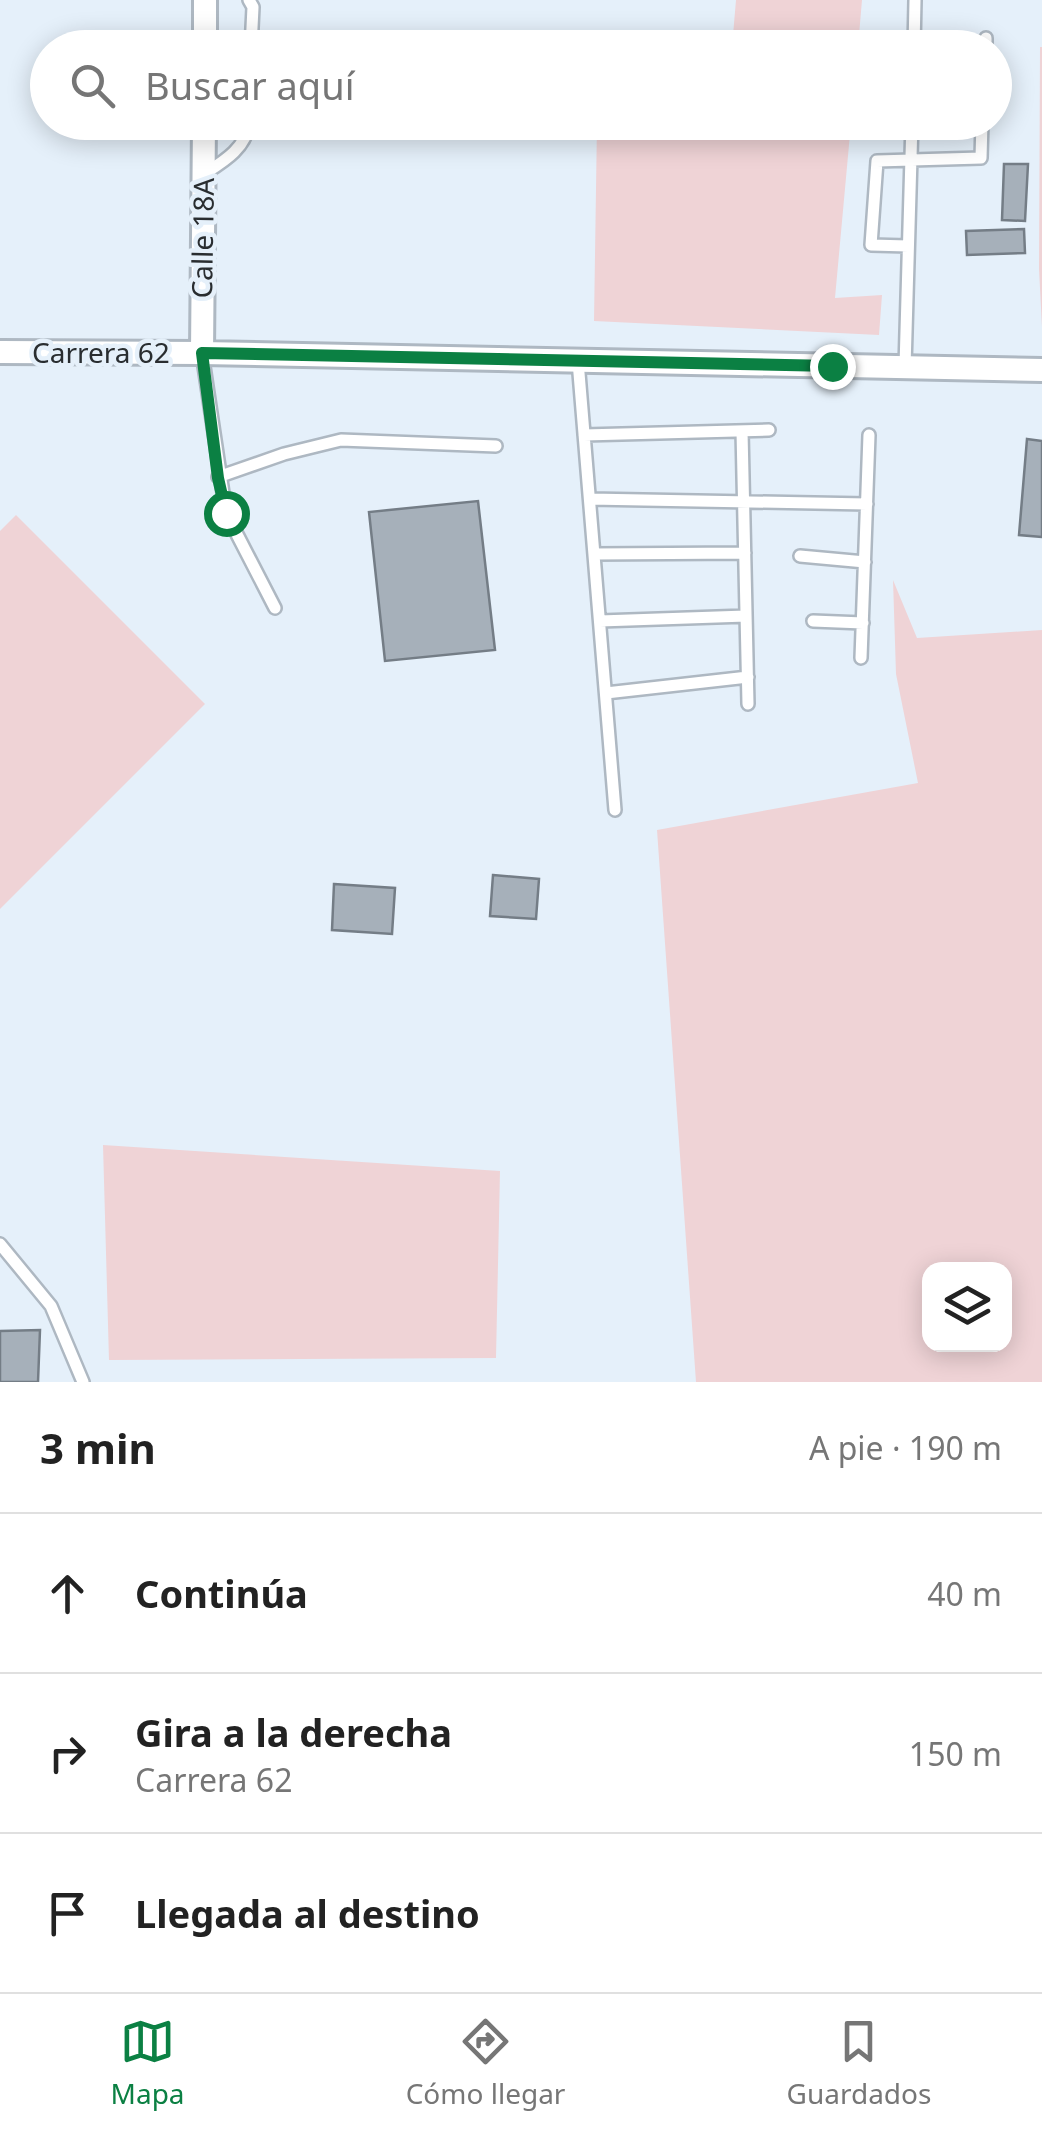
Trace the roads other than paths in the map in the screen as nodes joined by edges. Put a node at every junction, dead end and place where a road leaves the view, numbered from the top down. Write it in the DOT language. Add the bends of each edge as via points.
graph roads {
  1 [pos="206,0"];
  2 [pos="249,0"];
  3 [pos="915,0"];
  4 [pos="205,30"];
  5 [pos="252,30"];
  6 [pos="914,30"];
  7 [pos="204,140"];
  8 [pos="242,140"];
  9 [pos="912,140"];
  10 [pos="981,140"];
  11 [pos="911,160"];
  12 [pos="204,174"];
  13 [pos="908,246"];
  14 [pos="0,352"];
  15 [pos="202,353"];
  16 [pos="578,361"];
  17 [pos="905,368"];
  18 [pos="1042,370"];
  19 [pos="769,430"];
  20 [pos="742,432"];
  21 [pos="869,435"];
  22 [pos="584,436"];
  23 [pos="496,446"];
  24 [pos="218,478"];
  25 [pos="590,498"];
  26 [pos="744,502"];
  27 [pos="867,504"];
  28 [pos="745,553"];
  29 [pos="594,554"];
  30 [pos="800,556"];
  31 [pos="865,562"];
  32 [pos="274,608"];
  33 [pos="746,616"];
  34 [pos="600,621"];
  35 [pos="813,621"];
  36 [pos="863,623"];
  37 [pos="862,658"];
  38 [pos="748,677"];
  39 [pos="606,692"];
  40 [pos="748,704"];
  41 [pos="615,810"];
  42 [pos="0,1244"];
  43 [pos="84,1382"];
  1 -- 4 [label="street"];
  2 -- 5 [label="lane"];
  3 -- 6 [label="lane"];
  7 -- 12 [label="street, Calle 18A"];
  8 -- 12 [label="lane" via="230,158"];
  9 -- 11 [label="lane"];
  10 -- 11 [label="lane" via="980,158"];
  11 -- 13 [label="lane"];
  11 -- 13 [label="lane" via="876,161 870,245"];
  12 -- 15 [label="street, Calle 18A"];
  13 -- 17 [label="lane"];
  14 -- 15 [label="street, Carrera 62"];
  15 -- 16 [label="street, Carrera 62"];
  15 -- 24 [label="lane"];
  16 -- 17 [label="street, Carrera 62"];
  16 -- 22 [label="lane"];
  17 -- 18 [label="street, Carrera 62"];
  19 -- 20 [label="lane"];
  20 -- 22 [label="lane"];
  20 -- 26 [label="lane"];
  21 -- 27 [label="lane"];
  22 -- 25 [label="lane"];
  23 -- 24 [label="lane" via="341,440"];
  24 -- 32 [label="lane" via="236,538"];
  25 -- 26 [label="lane"];
  25 -- 29 [label="lane"];
  26 -- 27 [label="lane"];
  26 -- 28 [label="lane"];
  27 -- 31 [label="lane"];
  28 -- 29 [label="lane"];
  28 -- 33 [label="lane"];
  29 -- 34 [label="lane"];
  30 -- 31 [label="lane"];
  31 -- 36 [label="lane"];
  33 -- 34 [label="lane"];
  33 -- 38 [label="lane"];
  34 -- 39 [label="lane"];
  35 -- 36 [label="lane"];
  36 -- 37 [label="lane"];
  38 -- 39 [label="lane"];
  38 -- 40 [label="lane"];
  39 -- 41 [label="lane"];
  42 -- 43 [label="lane" via="51,1306"];
}
